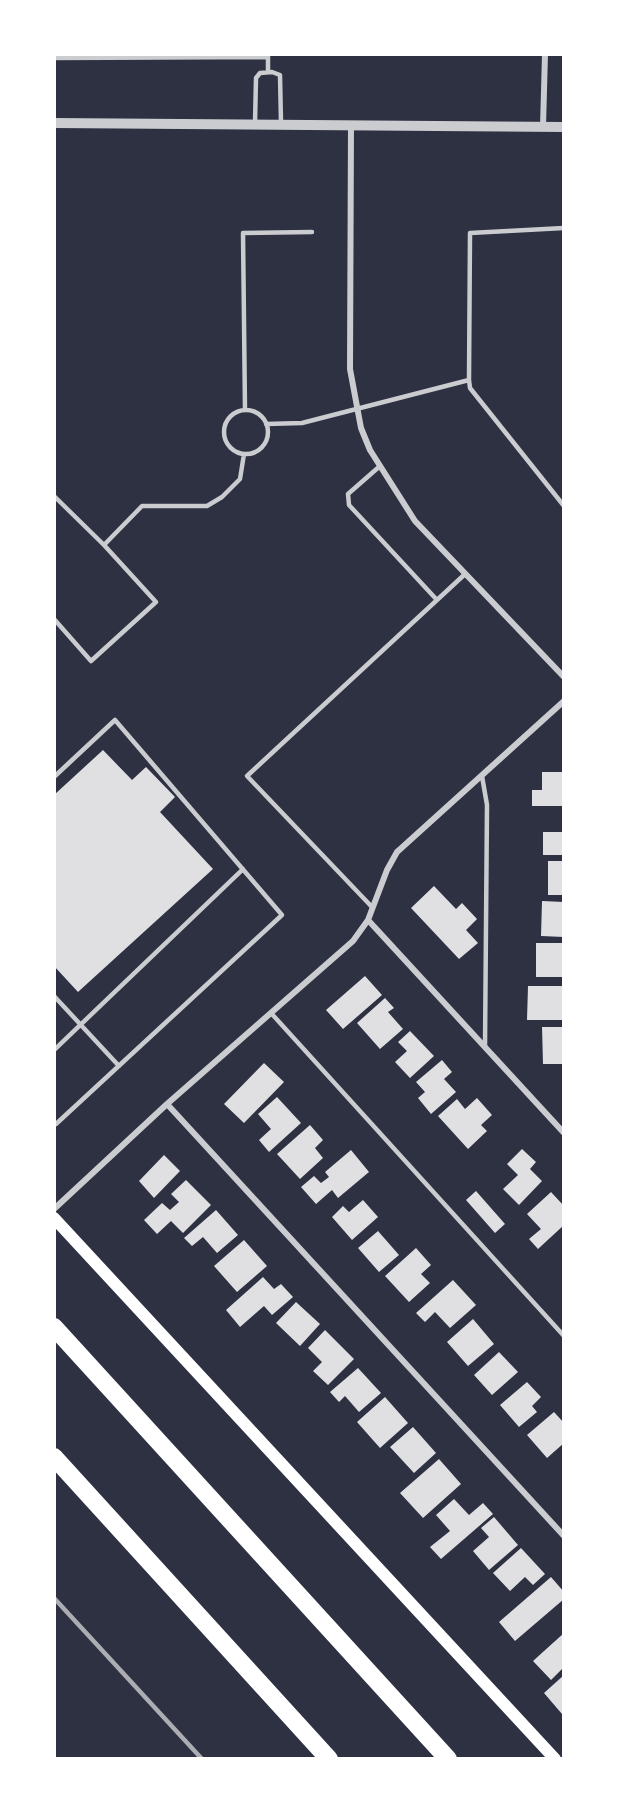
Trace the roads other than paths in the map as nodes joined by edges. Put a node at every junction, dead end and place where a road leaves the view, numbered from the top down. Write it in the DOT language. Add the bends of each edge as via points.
graph roads {
  1 [pos="545,54"];
  2 [pos="268,56"];
  3 [pos="54,58"];
  4 [pos="267,72"];
  5 [pos="54,123"];
  6 [pos="255,123"];
  7 [pos="282,123"];
  8 [pos="351,124"];
  9 [pos="543,127"];
  10 [pos="564,127"];
  11 [pos="564,228"];
  12 [pos="312,232"];
  13 [pos="470,380"];
  14 [pos="245,410"];
  15 [pos="356,410"];
  16 [pos="266,424"];
  17 [pos="244,454"];
  18 [pos="380,466"];
  19 [pos="54,496"];
  20 [pos="564,506"];
  21 [pos="104,545"];
  22 [pos="464,575"];
  23 [pos="437,600"];
  24 [pos="54,619"];
  25 [pos="564,676"];
  26 [pos="564,701"];
  27 [pos="482,776"];
  28 [pos="54,777"];
  29 [pos="243,869"];
  30 [pos="372,908"];
  31 [pos="368,920"];
  32 [pos="54,996"];
  33 [pos="271,1013"];
  34 [pos="80,1024"];
  35 [pos="485,1048"];
  36 [pos="54,1050"];
  37 [pos="119,1066"];
  38 [pos="167,1104"];
  39 [pos="54,1122"];
  40 [pos="564,1133"];
  41 [pos="54,1209"];
  42 [pos="54,1218"];
  43 [pos="54,1327"];
  44 [pos="564,1336"];
  45 [pos="54,1457"];
  46 [pos="564,1536"];
  47 [pos="329,1759"];
  48 [pos="448,1759"];
  49 [pos="555,1759"];
  1 -- 9 [label="street"];
  2 -- 3 [label="lane"];
  2 -- 4 [label="lane"];
  4 -- 6 [label="lane" via="256,78"];
  4 -- 7 [label="lane" via="280,75"];
  5 -- 6 [label="street"];
  6 -- 7 [label="street"];
  7 -- 8 [label="street"];
  8 -- 9 [label="street"];
  8 -- 15 [label="street" via="350,369"];
  9 -- 10 [label="street"];
  11 -- 13 [label="lane" via="470,233"];
  12 -- 14 [label="lane" via="243,233"];
  13 -- 15 [label="lane"];
  13 -- 20 [label="lane" via="470,388"];
  14 -- 16 [label="lane" via="258,414"];
  14 -- 17 [label="lane" via="232,415 224,428 231,448"];
  15 -- 16 [label="lane" via="302,423"];
  15 -- 18 [label="street"];
  16 -- 17 [label="lane" via="263,445"];
  17 -- 21 [label="lane" via="240,479 222,497 207,506 142,506"];
  18 -- 22 [label="street" via="415,521"];
  18 -- 23 [label="lane" via="348,494 349,506"];
  19 -- 21 [label="lane"];
  21 -- 24 [label="lane" via="156,602 91,661"];
  22 -- 23 [label="lane"];
  22 -- 25 [label="street"];
  23 -- 30 [label="lane" via="247,776"];
  26 -- 27 [label="street"];
  27 -- 30 [label="street" via="397,852"];
  27 -- 35 [label="lane" via="487,805"];
  28 -- 29 [label="lane" via="115,720"];
  29 -- 34 [label="lane"];
  29 -- 37 [label="lane" via="282,915"];
  30 -- 31 [label="street"];
  31 -- 33 [label="street" via="353,941"];
  31 -- 35 [label="street"];
  32 -- 34 [label="lane"];
  33 -- 38 [label="street"];
  33 -- 44 [label="lane"];
  34 -- 36 [label="lane"];
  34 -- 37 [label="lane"];
  35 -- 40 [label="street"];
  37 -- 39 [label="lane"];
  38 -- 41 [label="street"];
  38 -- 46 [label="street"];
  42 -- 49 [label="main road"];
  43 -- 48 [label="highway"];
  45 -- 47 [label="highway"];
}
